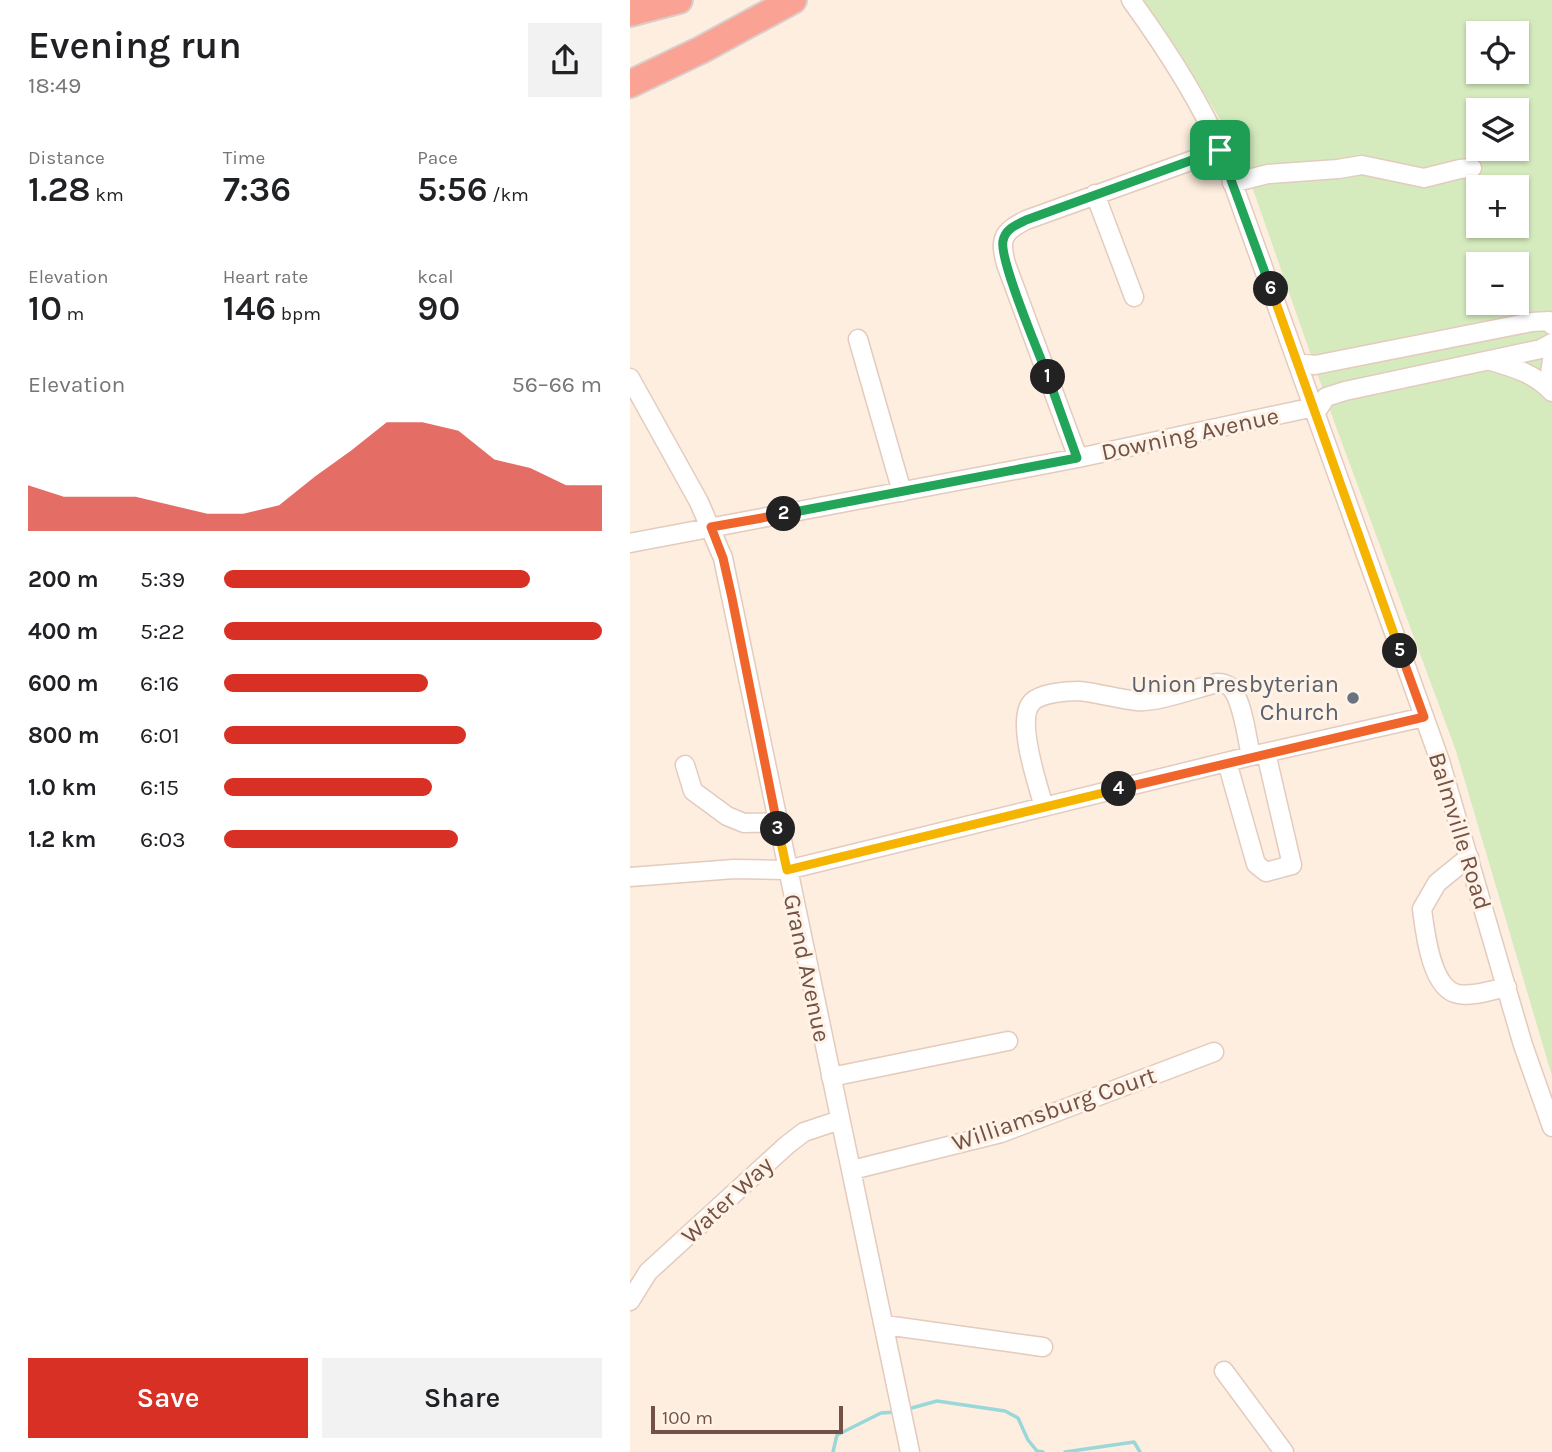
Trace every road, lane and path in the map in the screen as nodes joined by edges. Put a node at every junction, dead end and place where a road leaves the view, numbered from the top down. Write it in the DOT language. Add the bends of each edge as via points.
graph roads {
  1 [pos="679,0"];
  2 [pos="793,0"];
  3 [pos="1131,0"];
  4 [pos="630,13"];
  5 [pos="633,83"];
  6 [pos="1220,150"];
  7 [pos="1472,168"];
  8 [pos="1232,183"];
  9 [pos="1096,194"];
  10 [pos="1134,297"];
  11 [pos="1552,326"];
  12 [pos="858,340"];
  13 [pos="1552,343"];
  14 [pos="1488,360"];
  15 [pos="1552,360"];
  16 [pos="1298,363"];
  17 [pos="630,378"];
  18 [pos="1550,390"];
  19 [pos="1315,410"];
  20 [pos="1077,458"];
  21 [pos="902,492"];
  22 [pos="711,527"];
  23 [pos="630,544"];
  24 [pos="1424,717"];
  25 [pos="1259,754"];
  26 [pos="1227,762"];
  27 [pos="685,765"];
  28 [pos="1044,807"];
  29 [pos="777,822"];
  30 [pos="1469,857"];
  31 [pos="787,870"];
  32 [pos="630,877"];
  33 [pos="1507,987"];
  34 [pos="1008,1041"];
  35 [pos="1214,1052"];
  36 [pos="831,1077"];
  37 [pos="840,1120"];
  38 [pos="1552,1127"];
  39 [pos="852,1170"];
  40 [pos="630,1301"];
  41 [pos="885,1325"];
  42 [pos="1043,1347"];
  43 [pos="1224,1371"];
  44 [pos="910,1452"];
  45 [pos="1284,1452"];
  1 -- 4 [label="highway"];
  2 -- 5 [label="highway"];
  3 -- 6 [label="street, Balmville Road" via="1185,81"];
  6 -- 8 [label="street, Balmville Road"];
  6 -- 9 [label="street"];
  7 -- 8 [label="street" via="1424,178 1362,165 1268,174"];
  8 -- 16 [label="street, Balmville Road"];
  9 -- 10 [label="street"];
  9 -- 20 [label="street" via="1012,227 1002,243"];
  11 -- 16 [label="street" via="1549,321 1532,322 1315,365"];
  12 -- 21 [label="street"];
  13 -- 14 [label="street"];
  14 -- 18 [label="street" via="1522,371"];
  14 -- 19 [label="street" via="1345,391 1326,397"];
  15 -- 18 [label="street"];
  16 -- 19 [label="street, Balmville Road"];
  17 -- 22 [label="street, Grand Avenue"];
  19 -- 20 [label="street, Downing Avenue"];
  19 -- 24 [label="street, Balmville Road"];
  20 -- 21 [label="street, Downing Avenue"];
  21 -- 22 [label="street, Downing Avenue"];
  22 -- 23 [label="street, Downing Avenue"];
  22 -- 29 [label="street, Grand Avenue" via="732,598"];
  24 -- 25 [label="street"];
  24 -- 30 [label="street, Balmville Road"];
  25 -- 26 [label="street"];
  25 -- 26 [label="street" via="1292,865 1278,870 1266,872 1256,864"];
  25 -- 28 [label="street" via="1237,698 1226,684 1138,701 1076,691 1055,693 1036,699 1026,716"];
  26 -- 28 [label="street"];
  27 -- 29 [label="street" via="694,791 727,817 744,823"];
  28 -- 31 [label="street"];
  29 -- 31 [label="street, Grand Avenue"];
  30 -- 33 [label="street, Balmville Road"];
  30 -- 33 [label="street" via="1437,883 1422,909 1436,973 1444,987 1457,994"];
  31 -- 32 [label="street"];
  31 -- 36 [label="street, Grand Avenue"];
  33 -- 38 [label="street, Balmville Road"];
  34 -- 36 [label="street"];
  35 -- 39 [label="street, Williamsburg Court" via="1001,1133"];
  36 -- 37 [label="street, Grand Avenue"];
  37 -- 39 [label="street, Grand Avenue"];
  37 -- 40 [label="street, Water Way" via="804,1132 787,1144 648,1272"];
  39 -- 41 [label="street, Grand Avenue"];
  41 -- 42 [label="street"];
  41 -- 44 [label="street, Grand Avenue"];
  43 -- 45 [label="street"];
}
